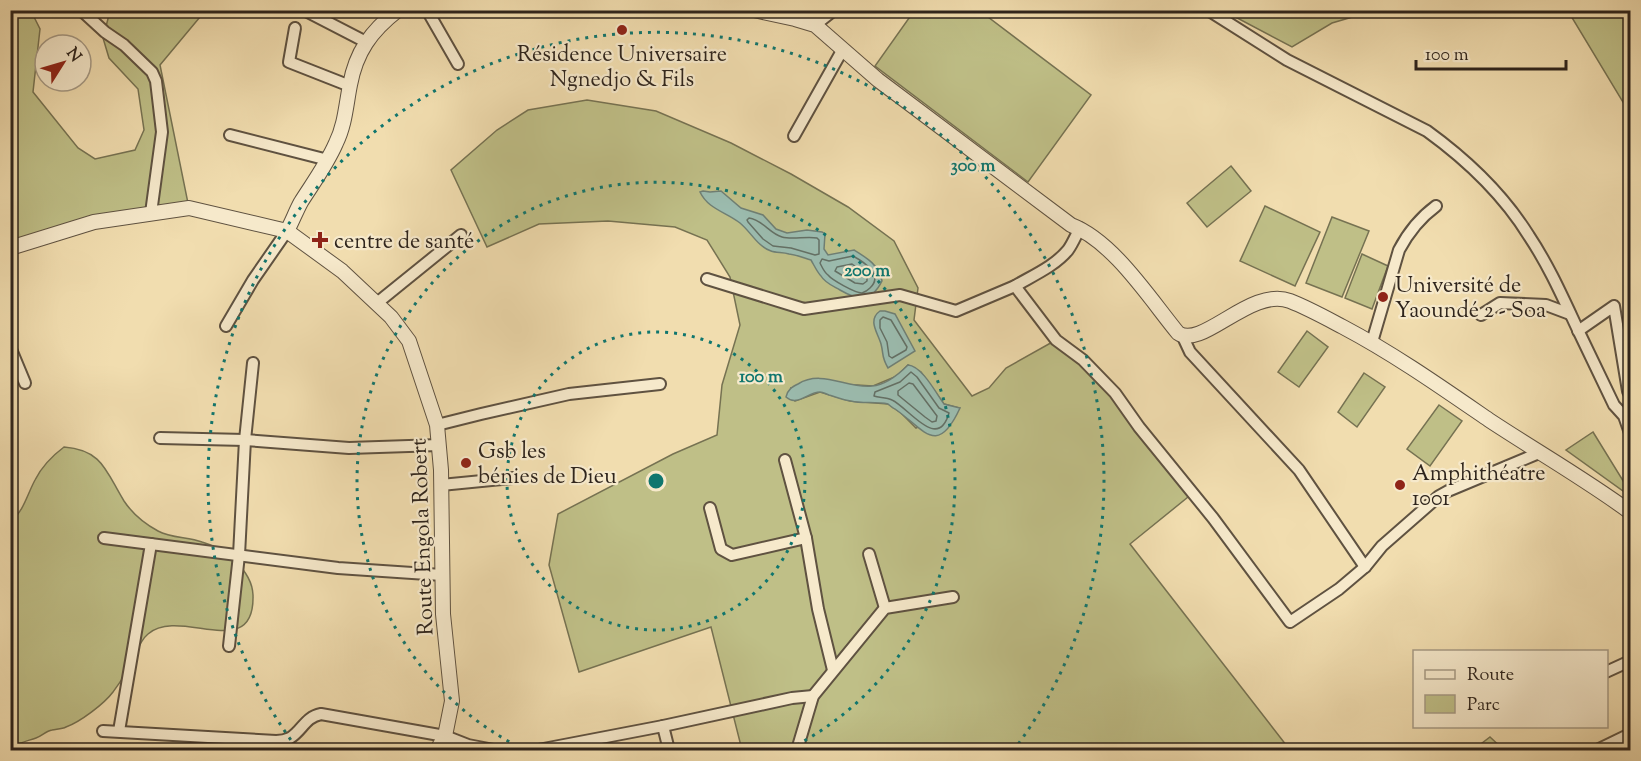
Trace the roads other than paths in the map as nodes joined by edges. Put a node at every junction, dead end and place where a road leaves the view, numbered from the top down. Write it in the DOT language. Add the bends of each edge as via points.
graph roads {
  1 [pos="81,10"];
  2 [pos="304,10"];
  3 [pos="398,10"];
  4 [pos="427,10"];
  5 [pos="754,10"];
  6 [pos="834,10"];
  7 [pos="1208,10"];
  8 [pos="815,24"];
  9 [pos="295,28"];
  10 [pos="366,42"];
  11 [pos="843,49"];
  12 [pos="458,64"];
  13 [pos="350,86"];
  14 [pos="230,135"];
  15 [pos="794,136"];
  16 [pos="327,160"];
  17 [pos="1436,206"];
  18 [pos="151,213"];
  19 [pos="1080,228"];
  20 [pos="287,231"];
  21 [pos="461,235"];
  22 [pos="10,248"];
  23 [pos="707,279"];
  24 [pos="1015,286"];
  25 [pos="377,303"];
  26 [pos="1570,314"];
  27 [pos="1481,315"];
  28 [pos="225,326"];
  29 [pos="1578,331"];
  30 [pos="1183,337"];
  31 [pos="1372,342"];
  32 [pos="10,347"];
  33 [pos="253,363"];
  34 [pos="25,383"];
  35 [pos="660,384"];
  36 [pos="1630,395"];
  37 [pos="437,425"];
  38 [pos="1630,433"];
  39 [pos="160,438"];
  40 [pos="245,440"];
  41 [pos="439,445"];
  42 [pos="1539,453"];
  43 [pos="785,460"];
  44 [pos="513,478"];
  45 [pos="441,485"];
  46 [pos="710,508"];
  47 [pos="1630,512"];
  48 [pos="104,538"];
  49 [pos="806,538"];
  50 [pos="151,544"];
  51 [pos="869,554"];
  52 [pos="239,555"];
  53 [pos="1365,567"];
  54 [pos="442,575"];
  55 [pos="953,597"];
  56 [pos="885,608"];
  57 [pos="229,646"];
  58 [pos="1630,661"];
  59 [pos="833,670"];
  60 [pos="1608,671"];
  61 [pos="813,696"];
  62 [pos="663,726"];
  63 [pos="103,731"];
  64 [pos="119,731"];
  65 [pos="1630,734"];
  66 [pos="445,736"];
  67 [pos="437,750"];
  68 [pos="494,750"];
  69 [pos="538,750"];
  70 [pos="669,750"];
  71 [pos="797,750"];
  72 [pos="1597,750"];
  1 -- 18 [label="street" via="124,45 156,81 162,132"];
  2 -- 10 [label="street"];
  3 -- 10 [label="street"];
  4 -- 12 [label="street"];
  5 -- 8 [label="street"];
  6 -- 8 [label="street"];
  7 -- 26 [label="street" via="1287,60 1427,131 1448,146 1479,173 1517,219"];
  8 -- 11 [label="street"];
  9 -- 13 [label="street" via="290,62"];
  10 -- 13 [label="street" via="358,54"];
  11 -- 15 [label="street"];
  11 -- 19 [label="street" via="911,106"];
  13 -- 16 [label="street" via="337,141"];
  14 -- 16 [label="street"];
  16 -- 20 [label="street"];
  17 -- 31 [label="street" via="1425,214 1399,250"];
  18 -- 20 [label="street, Route Engola Robert" via="189,208"];
  18 -- 22 [label="street, Route Engola Robert" via="94,222"];
  19 -- 24 [label="street" via="1063,255"];
  19 -- 30 [label="street" via="1113,255"];
  20 -- 25 [label="street, Route Engola Robert" via="342,271"];
  20 -- 28 [label="street"];
  21 -- 25 [label="street"];
  23 -- 24 [label="street" via="804,309 900,295 956,311"];
  24 -- 53 [label="street" via="1056,340 1083,360 1115,393 1290,622"];
  25 -- 37 [label="street, Route Engola Robert" via="409,341"];
  26 -- 27 [label="street" via="1546,305 1500,303"];
  26 -- 29 [label="street"];
  29 -- 36 [label="street" via="1614,306"];
  29 -- 38 [label="street"];
  30 -- 31 [label="street" via="1210,329 1256,302 1273,298 1305,307"];
  30 -- 53 [label="street" via="1190,352 1299,470"];
  31 -- 42 [label="street"];
  32 -- 34 [label="street"];
  33 -- 40 [label="street"];
  35 -- 37 [label="street" via="569,394"];
  37 -- 41 [label="street, Route Engola Robert"];
  39 -- 40 [label="street"];
  40 -- 41 [label="street" via="349,448"];
  40 -- 52 [label="street"];
  41 -- 45 [label="street, Route Engola Robert"];
  42 -- 47 [label="street"];
  42 -- 53 [label="street" via="1448,490 1383,546"];
  43 -- 49 [label="street"];
  44 -- 45 [label="street"];
  45 -- 54 [label="street, Route Engola Robert"];
  46 -- 49 [label="street" via="722,549 732,555"];
  48 -- 50 [label="street"];
  49 -- 59 [label="street"];
  50 -- 52 [label="street"];
  50 -- 64 [label="street"];
  51 -- 56 [label="street"];
  52 -- 54 [label="street" via="338,568"];
  52 -- 57 [label="street"];
  54 -- 66 [label="street, Route Engola Robert" via="452,701"];
  55 -- 56 [label="street"];
  56 -- 59 [label="street"];
  58 -- 60 [label="street"];
  59 -- 61 [label="street"];
  61 -- 62 [label="street"];
  61 -- 71 [label="street"];
  62 -- 69 [label="street"];
  62 -- 70 [label="street"];
  63 -- 64 [label="street"];
  64 -- 66 [label="street" via="276,741 292,737 310,717 321,714"];
  65 -- 72 [label="street"];
  66 -- 67 [label="street, Route Engola Robert"];
  66 -- 68 [label="street"];
}
